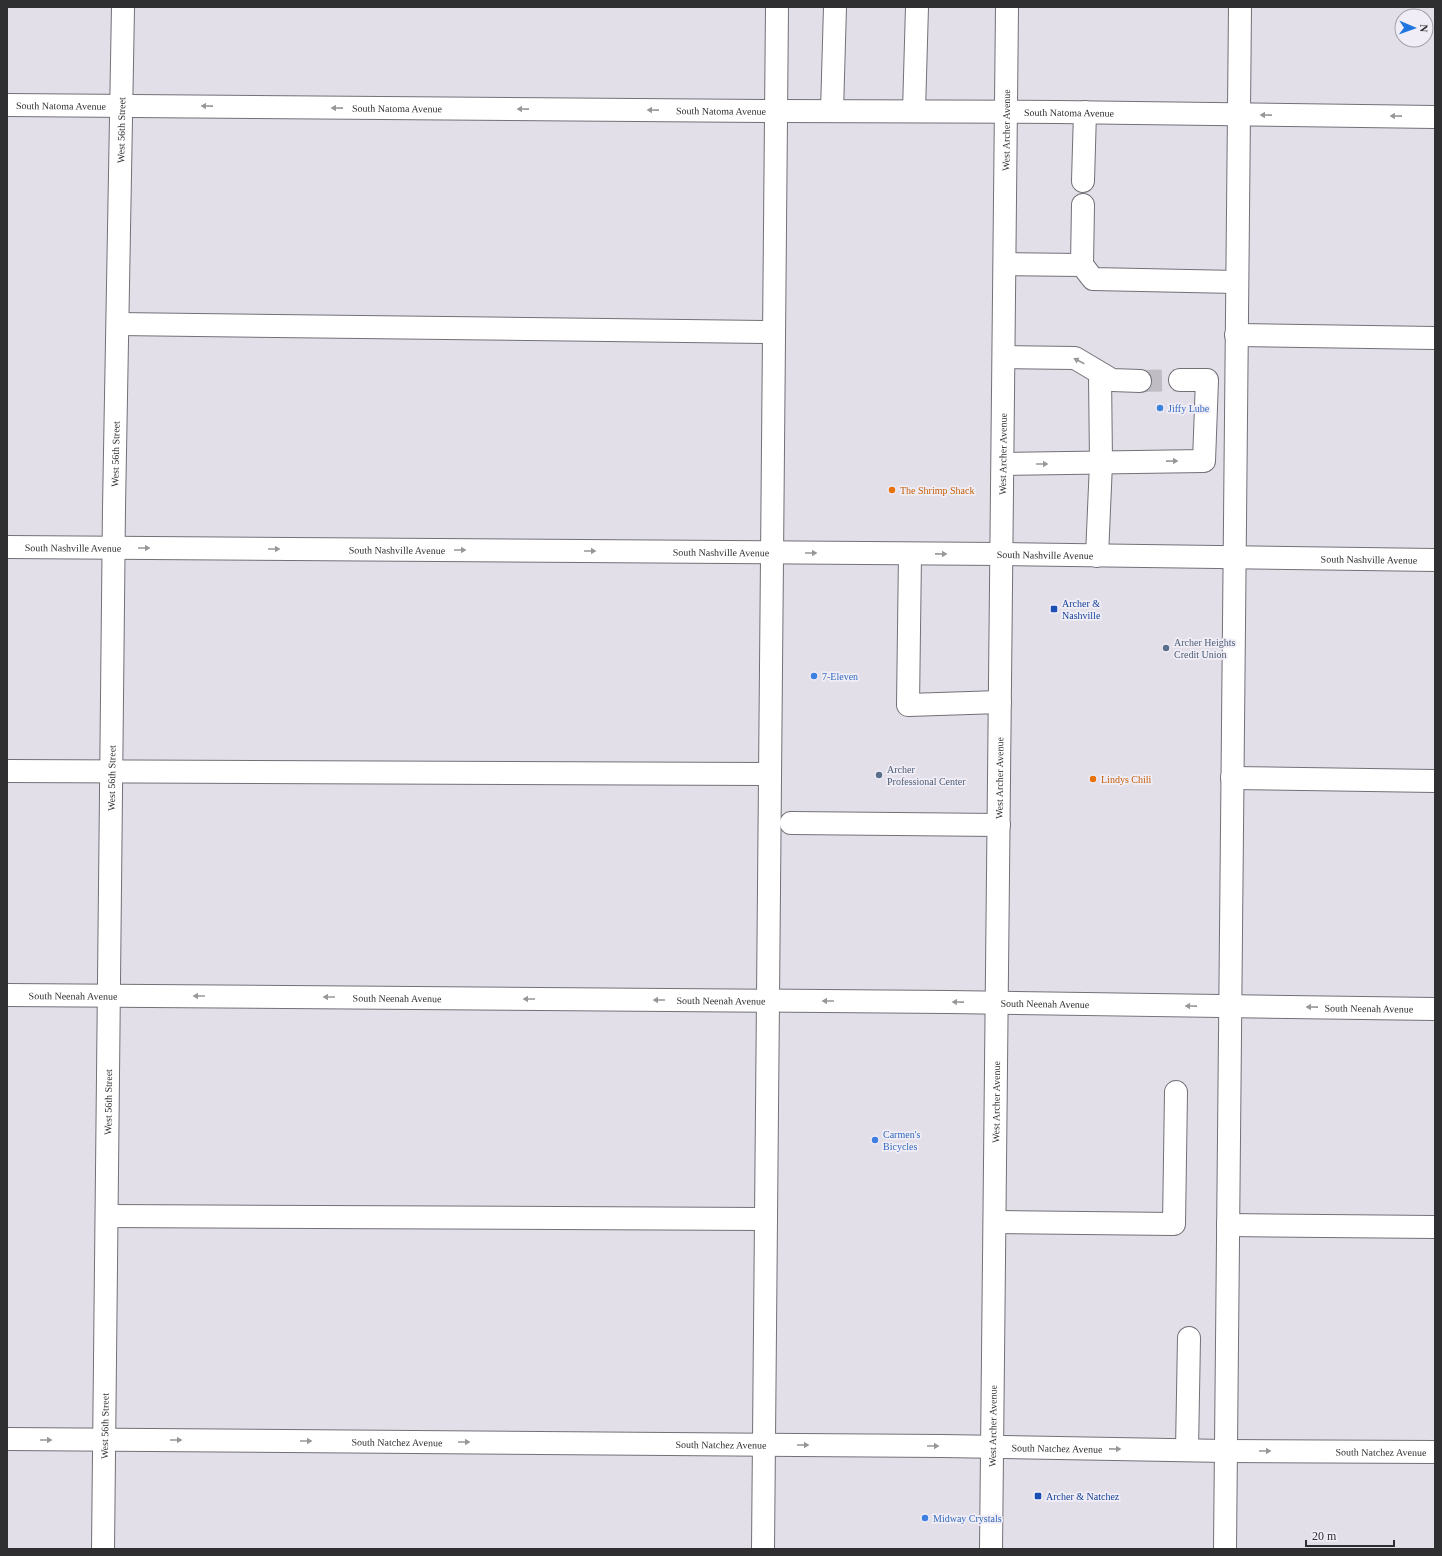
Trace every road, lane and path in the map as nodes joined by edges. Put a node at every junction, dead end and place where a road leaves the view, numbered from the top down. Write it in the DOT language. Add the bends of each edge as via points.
graph roads {
  1 [pos="124,7"];
  2 [pos="777,7"];
  3 [pos="835,7"];
  4 [pos="916,7"];
  5 [pos="1007,7"];
  6 [pos="1240,7"];
  7 [pos="7,105"];
  8 [pos="121,106"];
  9 [pos="832,111"];
  10 [pos="914,111"];
  11 [pos="776,112"];
  12 [pos="1006,112"];
  13 [pos="1085,112"];
  14 [pos="1238,114"];
  15 [pos="1435,117"];
  16 [pos="1083,181"];
  17 [pos="1083,205"];
  18 [pos="1005,264"];
  19 [pos="1082,265"];
  20 [pos="1236,282"];
  21 [pos="118,324"];
  22 [pos="774,332"];
  23 [pos="1236,335"];
  24 [pos="1435,338"];
  25 [pos="1004,357"];
  26 [pos="1100,374"];
  27 [pos="1180,380"];
  28 [pos="1140,381"];
  29 [pos="1101,463"];
  30 [pos="1003,464"];
  31 [pos="7,547"];
  32 [pos="114,548"];
  33 [pos="772,553"];
  34 [pos="910,554"];
  35 [pos="1002,554"];
  36 [pos="1097,556"];
  37 [pos="1234,557"];
  38 [pos="1435,560"];
  39 [pos="1000,702"];
  40 [pos="7,771"];
  41 [pos="112,771"];
  42 [pos="770,774"];
  43 [pos="1232,778"];
  44 [pos="1435,781"];
  45 [pos="791,823"];
  46 [pos="999,825"];
  47 [pos="7,995"];
  48 [pos="109,995"];
  49 [pos="768,1000"];
  50 [pos="997,1002"];
  51 [pos="1230,1007"];
  52 [pos="1435,1009"];
  53 [pos="1176,1092"];
  54 [pos="108,1216"];
  55 [pos="766,1219"];
  56 [pos="994,1222"];
  57 [pos="1228,1225"];
  58 [pos="1435,1227"];
  59 [pos="1189,1338"];
  60 [pos="7,1439"];
  61 [pos="105,1440"];
  62 [pos="764,1444"];
  63 [pos="992,1447"];
  64 [pos="1187,1450"];
  65 [pos="1226,1451"];
  66 [pos="1435,1452"];
  67 [pos="103,1549"];
  68 [pos="763,1549"];
  69 [pos="991,1549"];
  70 [pos="1225,1549"];
  1 -- 8 [label="street, West 56th Street"];
  2 -- 11 [label="street"];
  3 -- 9 [label="street"];
  4 -- 10 [label="street"];
  5 -- 12 [label="street, West Archer Avenue"];
  6 -- 14 [label="street"];
  7 -- 8 [label="street, South Natoma Avenue"];
  11 -- 8 [label="street, South Natoma Avenue, one-way"];
  8 -- 21 [label="street, West 56th Street"];
  9 -- 10 [label="street, South Natoma Avenue"];
  9 -- 11 [label="street, South Natoma Avenue"];
  10 -- 12 [label="street, South Natoma Avenue"];
  11 -- 22 [label="street"];
  12 -- 13 [label="street, South Natoma Avenue"];
  12 -- 18 [label="street, West Archer Avenue"];
  13 -- 14 [label="street, South Natoma Avenue"];
  13 -- 16 [label="street"];
  15 -- 14 [label="street, South Natoma Avenue, one-way"];
  14 -- 20 [label="street"];
  17 -- 19 [label="street"];
  18 -- 19 [label="street"];
  18 -- 25 [label="street, West Archer Avenue"];
  19 -- 20 [label="street" via="1093,279"];
  20 -- 23 [label="street"];
  21 -- 22 [label="street"];
  21 -- 32 [label="street, West 56th Street"];
  22 -- 33 [label="street"];
  23 -- 24 [label="street"];
  23 -- 37 [label="street"];
  26 -- 25 [label="street, one-way" via="1075,358"];
  25 -- 30 [label="street, West Archer Avenue"];
  26 -- 28 [label="street" via="1112,380"];
  26 -- 29 [label="street"];
  29 -- 27 [label="street, one-way" via="1204,461 1206,380"];
  30 -- 29 [label="street, one-way"];
  29 -- 36 [label="street"];
  30 -- 35 [label="street, West Archer Avenue"];
  31 -- 32 [label="street, South Nashville Avenue"];
  32 -- 33 [label="street, South Nashville Avenue, one-way"];
  32 -- 41 [label="street, West 56th Street"];
  33 -- 34 [label="street, South Nashville Avenue, one-way"];
  33 -- 42 [label="street"];
  34 -- 35 [label="street, South Nashville Avenue, one-way"];
  34 -- 39 [label="street" via="908,705"];
  35 -- 36 [label="street, South Nashville Avenue"];
  35 -- 39 [label="street, West Archer Avenue"];
  36 -- 37 [label="street, South Nashville Avenue"];
  37 -- 38 [label="street, South Nashville Avenue"];
  37 -- 43 [label="street"];
  39 -- 46 [label="street, West Archer Avenue"];
  40 -- 41 [label="street"];
  41 -- 42 [label="street"];
  41 -- 48 [label="street, West 56th Street"];
  42 -- 49 [label="street"];
  43 -- 44 [label="street"];
  43 -- 51 [label="street"];
  45 -- 46 [label="street"];
  46 -- 50 [label="street, West Archer Avenue"];
  47 -- 48 [label="street, South Neenah Avenue"];
  49 -- 48 [label="street, South Neenah Avenue, one-way"];
  48 -- 54 [label="street, West 56th Street"];
  50 -- 49 [label="street, South Neenah Avenue, one-way"];
  49 -- 55 [label="street"];
  51 -- 50 [label="street, South Neenah Avenue, one-way"];
  50 -- 56 [label="street, West Archer Avenue"];
  52 -- 51 [label="street, South Neenah Avenue, one-way"];
  51 -- 57 [label="street"];
  53 -- 56 [label="street" via="1174,1224"];
  54 -- 55 [label="street"];
  54 -- 61 [label="street, West 56th Street"];
  55 -- 62 [label="street"];
  56 -- 63 [label="street, West Archer Avenue"];
  57 -- 58 [label="street"];
  57 -- 65 [label="street"];
  59 -- 64 [label="street"];
  60 -- 61 [label="street, South Natchez Avenue, one-way"];
  61 -- 62 [label="street, South Natchez Avenue, one-way"];
  61 -- 67 [label="street, West 56th Street"];
  62 -- 63 [label="street, South Natchez Avenue, one-way"];
  62 -- 68 [label="street"];
  63 -- 64 [label="street, South Natchez Avenue, one-way"];
  63 -- 69 [label="street, West Archer Avenue"];
  64 -- 65 [label="street, South Natchez Avenue"];
  65 -- 66 [label="street, South Natchez Avenue, one-way"];
  65 -- 70 [label="street"];
}
